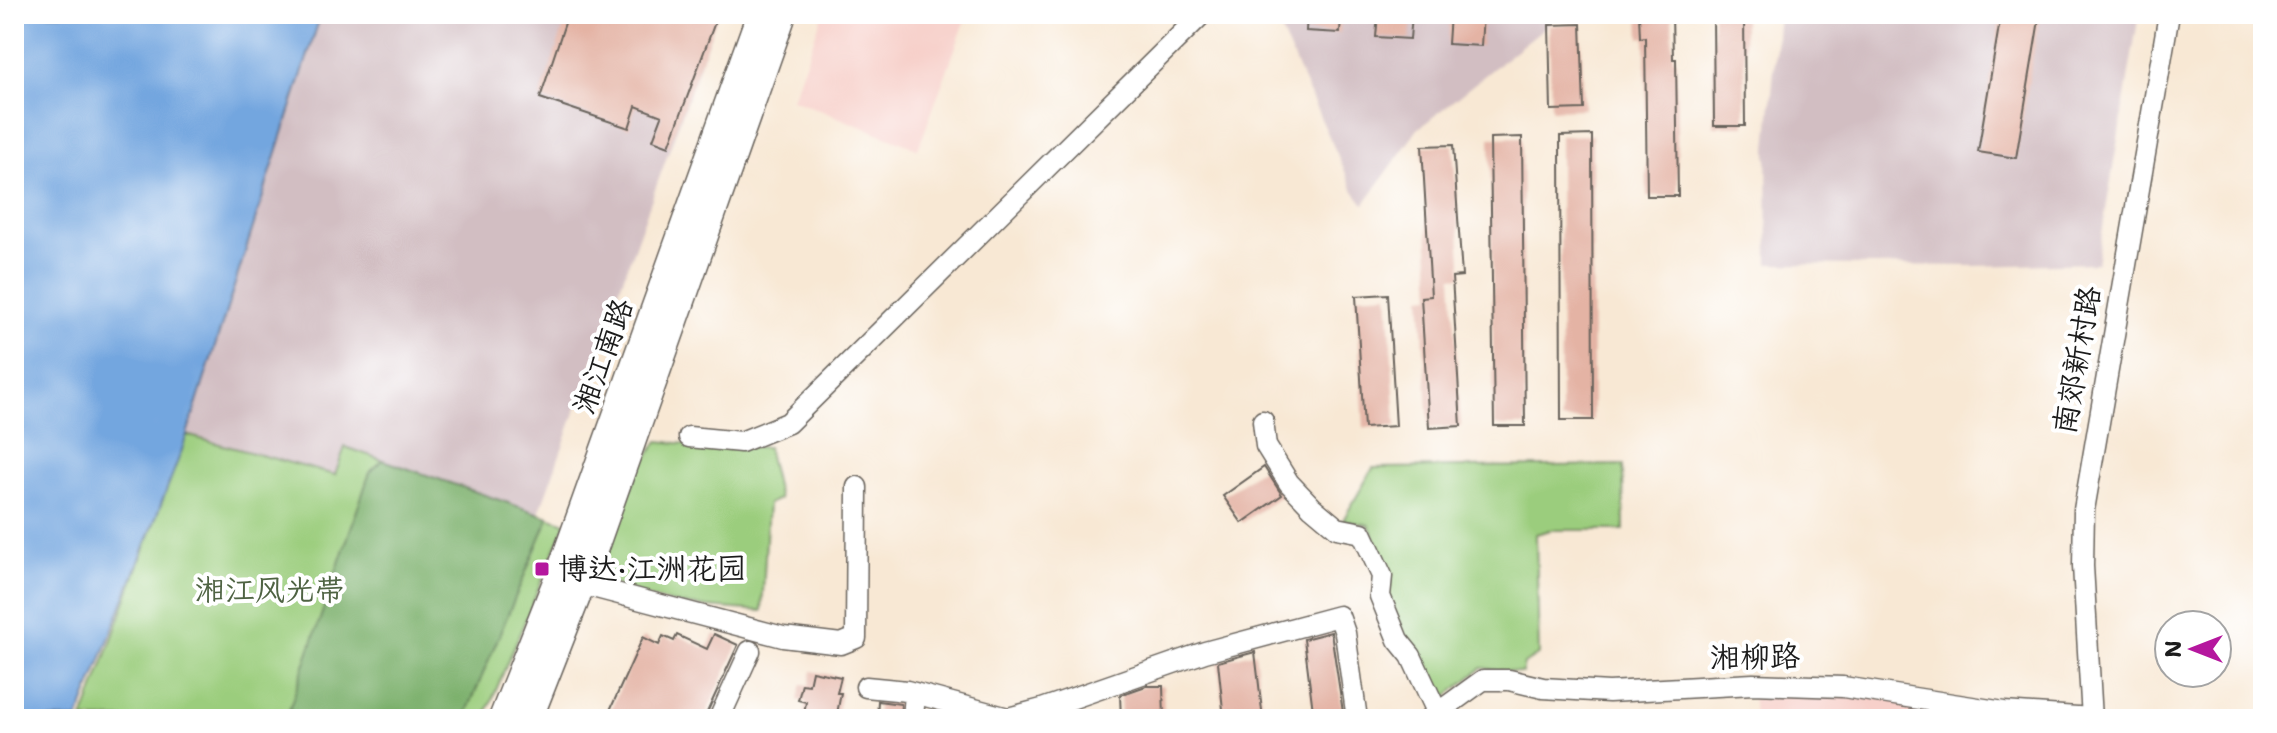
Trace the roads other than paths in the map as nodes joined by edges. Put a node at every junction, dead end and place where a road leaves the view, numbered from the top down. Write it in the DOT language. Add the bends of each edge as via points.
graph roads {
  1 [pos="761,14"];
  2 [pos="782,14"];
  3 [pos="1202,14"];
  4 [pos="2169,14"];
  5 [pos="1263,421"];
  6 [pos="689,437"];
  7 [pos="857,487"];
  8 [pos="581,584"];
  9 [pos="750,651"];
  10 [pos="866,687"];
  11 [pos="915,693"];
  12 [pos="947,710"];
  13 [pos="1434,717"];
  14 [pos="2092,718"];
  15 [pos="503,719"];
  16 [pos="528,719"];
  17 [pos="719,719"];
  18 [pos="913,719"];
  19 [pos="1357,719"];
  1 -- 15 [label="main road, 湘江南路"];
  2 -- 8 [label="main road, 湘江南路"];
  3 -- 6 [label="street" via="788,423 741,442"];
  4 -- 14 [label="street, 南郊新村路" via="2084,510"];
  5 -- 13 [label="street" via="1266,446 1289,483 1337,528 1362,533 1382,576 1380,596"];
  7 -- 8 [label="street" via="856,638 841,644 783,637"];
  8 -- 16 [label="main road, 湘江南路"];
  9 -- 17 [label="street"];
  10 -- 11 [label="street"];
  11 -- 12 [label="street"];
  11 -- 18 [label="street"];
  12 -- 19 [label="street" via="1008,718 1205,652 1339,616"];
  13 -- 14 [label="street, 湘柳路" via="1483,680 1509,680 1609,692 1753,684 1843,687 2004,712"];
}
